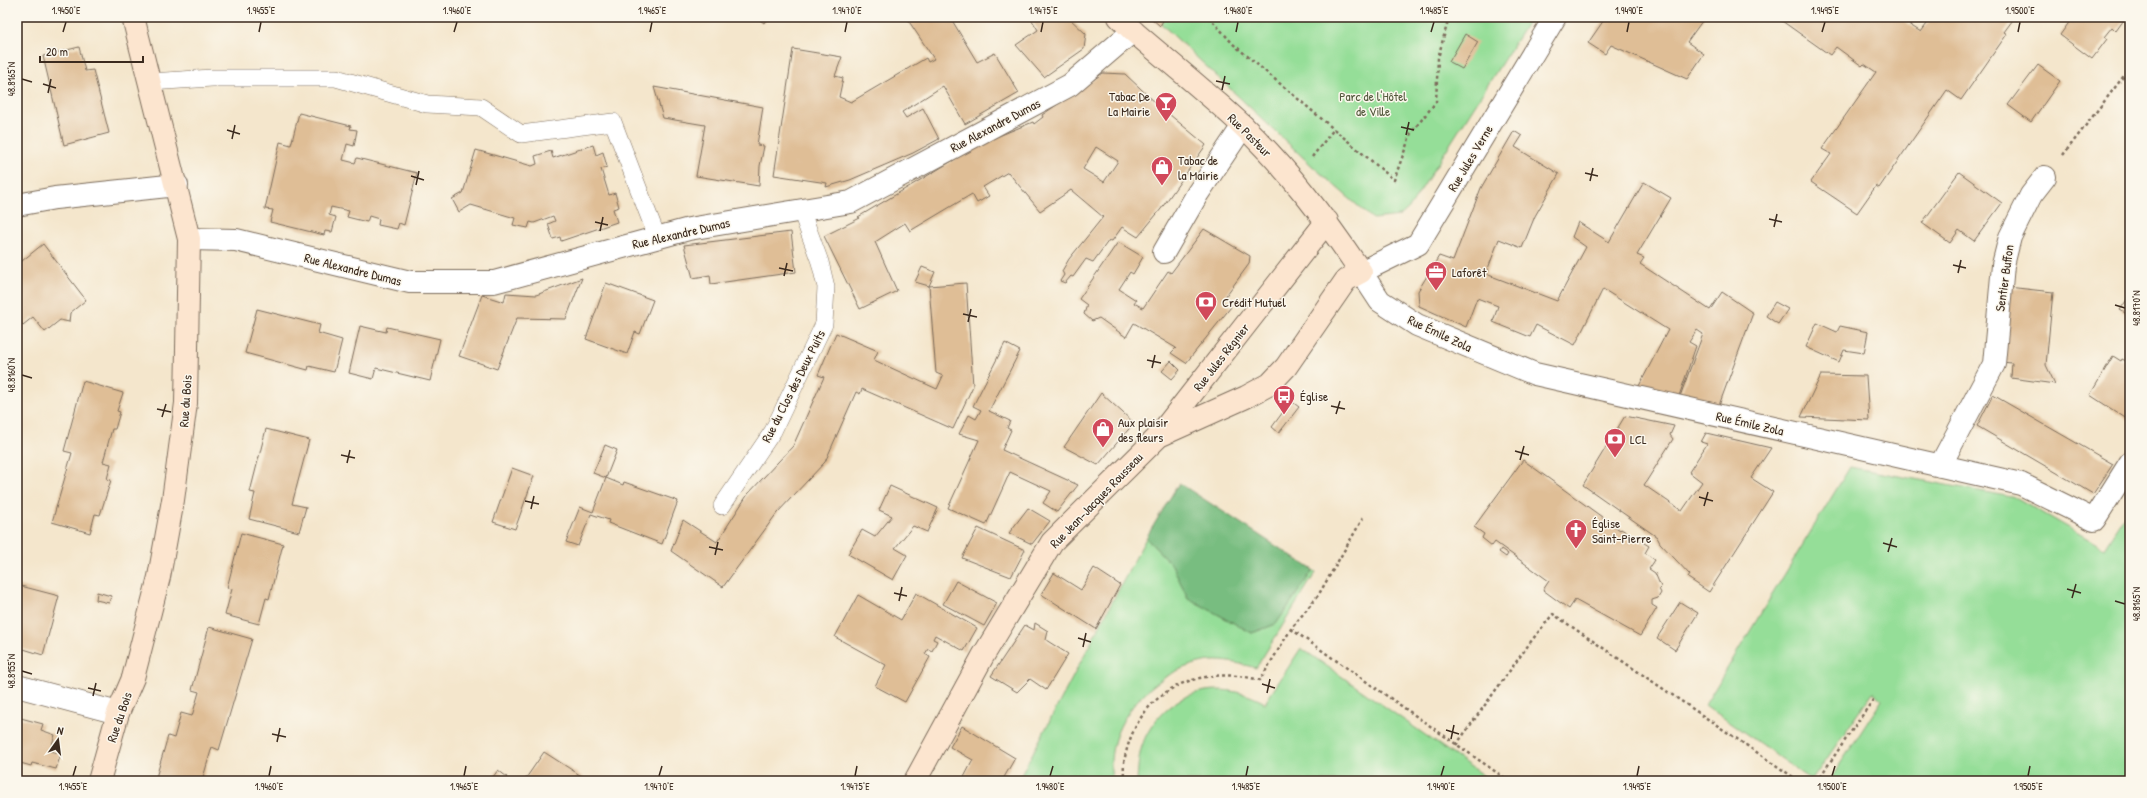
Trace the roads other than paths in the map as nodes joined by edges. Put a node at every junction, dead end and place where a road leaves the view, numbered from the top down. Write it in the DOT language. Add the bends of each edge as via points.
graph roads {
  1 [pos="133,17"];
  2 [pos="1555,17"];
  3 [pos="1126,24"];
  4 [pos="150,82"];
  5 [pos="1243,126"];
  6 [pos="2045,177"];
  7 [pos="177,185"];
  8 [pos="17,205"];
  9 [pos="801,210"];
  10 [pos="1327,221"];
  11 [pos="657,237"];
  12 [pos="189,239"];
  13 [pos="1164,252"];
  14 [pos="1361,272"];
  15 [pos="1159,436"];
  16 [pos="2130,463"];
  17 [pos="1940,466"];
  18 [pos="722,506"];
  19 [pos="17,686"];
  20 [pos="118,714"];
  21 [pos="99,781"];
  22 [pos="915,781"];
  1 -- 4 [label="street, Rue du Bois"];
  2 -- 14 [label="street, Rue Jules Verne" via="1418,244"];
  3 -- 5 [label="street, Rue Pasteur"];
  3 -- 9 [label="street, Rue Alexandre Dumas" via="1070,85 851,202"];
  4 -- 7 [label="street, Rue du Bois"];
  4 -- 11 [label="lane" via="212,78 336,78 427,104 481,107 521,134 613,122"];
  5 -- 10 [label="street, Rue Pasteur" via="1289,174"];
  5 -- 13 [label="street" via="1198,193"];
  6 -- 17 [label="street, Sentier Buffon" via="2031,195 2010,237 2003,265 1994,364"];
  7 -- 8 [label="street" via="55,198"];
  7 -- 12 [label="street, Rue du Bois"];
  9 -- 11 [label="street, Rue Alexandre Dumas"];
  9 -- 18 [label="lane, Rue du Clos des Deux Puits" via="820,262 826,287 824,324 773,431"];
  10 -- 14 [label="street, Rue Pasteur"];
  10 -- 15 [label="street, Rue Jules Régnier"];
  11 -- 12 [label="street, Rue Alexandre Dumas" via="494,282 410,282 236,240"];
  12 -- 20 [label="street, Rue du Bois" via="186,403 173,500 159,577 135,670"];
  14 -- 15 [label="street, Rue Jean-Jacques Rousseau" via="1346,280 1286,367 1270,384"];
  14 -- 17 [label="street, Rue Émile Zola" via="1380,301 1417,325 1535,374"];
  15 -- 22 [label="street, Rue Jean-Jacques Rousseau" via="1052,542 983,656"];
  16 -- 17 [label="street, Rue Émile Zola" via="2094,520 2021,484"];
  19 -- 20 [label="street"];
  20 -- 21 [label="street, Rue du Bois"];
}
